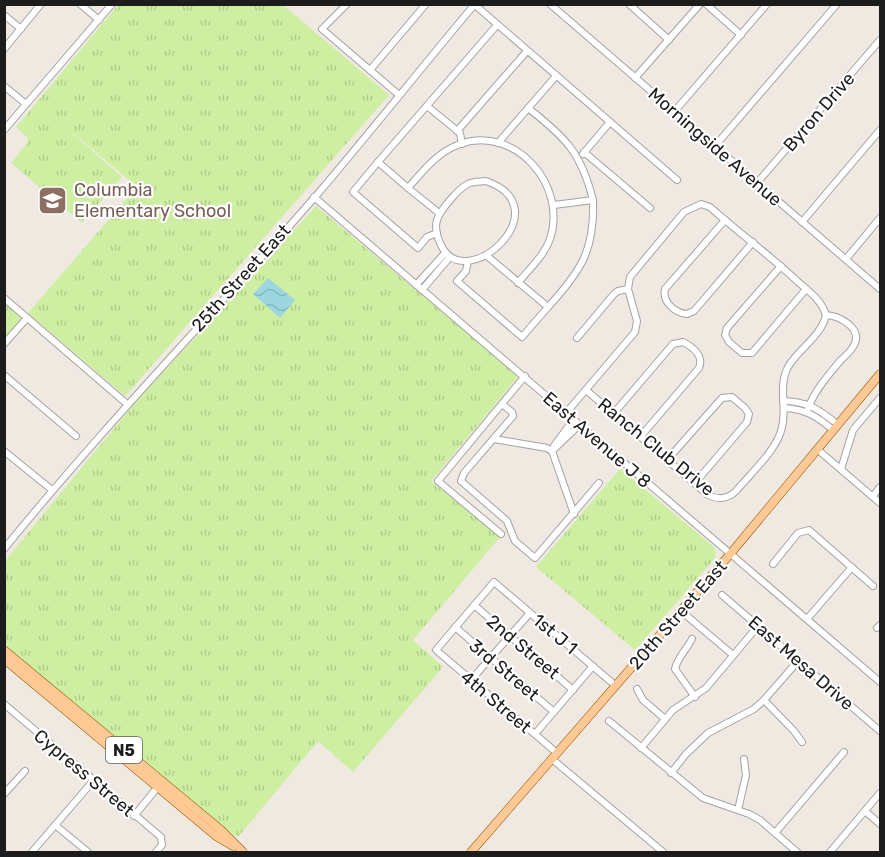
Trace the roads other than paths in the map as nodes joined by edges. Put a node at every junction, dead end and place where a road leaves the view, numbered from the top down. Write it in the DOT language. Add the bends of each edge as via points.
graph roads {
  1 [pos="41,4"];
  2 [pos="80,4"];
  3 [pos="112,4"];
  4 [pos="347,4"];
  5 [pos="426,4"];
  6 [pos="550,4"];
  7 [pos="629,4"];
  8 [pos="700,4"];
  9 [pos="706,4"];
  10 [pos="767,4"];
  11 [pos="837,4"];
  12 [pos="475,5"];
  13 [pos="4,15"];
  14 [pos="99,20"];
  15 [pos="497,25"];
  16 [pos="21,29"];
  17 [pos="741,35"];
  18 [pos="669,40"];
  19 [pos="880,40"];
  20 [pos="4,48"];
  21 [pos="527,51"];
  22 [pos="370,70"];
  23 [pos="556,76"];
  24 [pos="635,78"];
  25 [pos="4,86"];
  26 [pos="399,95"];
  27 [pos="26,104"];
  28 [pos="427,106"];
  29 [pos="528,108"];
  30 [pos="674,112"];
  31 [pos="610,122"];
  32 [pos="4,130"];
  33 [pos="880,130"];
  34 [pos="457,131"];
  35 [pos="498,143"];
  36 [pos="462,144"];
  37 [pos="715,146"];
  38 [pos="584,152"];
  39 [pos="579,159"];
  40 [pos="378,162"];
  41 [pos="676,180"];
  42 [pos="757,183"];
  43 [pos="408,188"];
  44 [pos="314,197"];
  45 [pos="593,200"];
  46 [pos="554,205"];
  47 [pos="650,208"];
  48 [pos="439,213"];
  49 [pos="880,218"];
  50 [pos="725,220"];
  51 [pos="802,222"];
  52 [pos="437,233"];
  53 [pos="753,242"];
  54 [pos="447,255"];
  55 [pos="487,256"];
  56 [pos="846,259"];
  57 [pos="468,261"];
  58 [pos="781,266"];
  59 [pos="518,283"];
  60 [pos="416,285"];
  61 [pos="628,289"];
  62 [pos="806,289"];
  63 [pos="880,289"];
  64 [pos="422,290"];
  65 [pos="4,298"];
  66 [pos="548,307"];
  67 [pos="826,315"];
  68 [pos="27,318"];
  69 [pos="577,338"];
  70 [pos="4,344"];
  71 [pos="880,374"];
  72 [pos="4,375"];
  73 [pos="525,376"];
  74 [pos="586,390"];
  75 [pos="880,398"];
  76 [pos="127,404"];
  77 [pos="502,404"];
  78 [pos="784,404"];
  79 [pos="808,408"];
  80 [pos="566,413"];
  81 [pos="614,413"];
  82 [pos="573,420"];
  83 [pos="579,425"];
  84 [pos="835,427"];
  85 [pos="76,436"];
  86 [pos="641,436"];
  87 [pos="494,439"];
  88 [pos="818,449"];
  89 [pos="4,451"];
  90 [pos="552,451"];
  91 [pos="667,459"];
  92 [pos="841,469"];
  93 [pos="598,483"];
  94 [pos="695,483"];
  95 [pos="880,487"];
  96 [pos="52,490"];
  97 [pos="873,496"];
  98 [pos="880,503"];
  99 [pos="574,514"];
  100 [pos="501,534"];
  101 [pos="4,549"];
  102 [pos="731,553"];
  103 [pos="773,564"];
  104 [pos="852,567"];
  105 [pos="873,586"];
  106 [pos="722,595"];
  107 [pos="474,605"];
  108 [pos="681,611"];
  109 [pos="530,613"];
  110 [pos="807,620"];
  111 [pos="758,626"];
  112 [pos="455,627"];
  113 [pos="510,636"];
  114 [pos="693,639"];
  115 [pos="4,650"];
  116 [pos="733,655"];
  117 [pos="490,658"];
  118 [pos="4,659"];
  119 [pos="798,661"];
  120 [pos="593,666"];
  121 [pos="471,680"];
  122 [pos="880,682"];
  123 [pos="616,686"];
  124 [pos="637,689"];
  125 [pos="573,690"];
  126 [pos="695,697"];
  127 [pos="764,700"];
  128 [pos="4,704"];
  129 [pos="554,712"];
  130 [pos="665,719"];
  131 [pos="609,721"];
  132 [pos="880,731"];
  133 [pos="535,734"];
  134 [pos="802,742"];
  135 [pos="641,748"];
  136 [pos="844,752"];
  137 [pos="554,756"];
  138 [pos="744,759"];
  139 [pos="25,771"];
  140 [pos="671,772"];
  141 [pos="93,781"];
  142 [pos="157,788"];
  143 [pos="880,793"];
  144 [pos="4,794"];
  145 [pos="738,810"];
  146 [pos="865,811"];
  147 [pos="134,816"];
  148 [pos="880,824"];
  149 [pos="55,825"];
  150 [pos="775,833"];
  151 [pos="32,852"];
  152 [pos="88,852"];
  153 [pos="156,852"];
  154 [pos="242,852"];
  155 [pos="471,852"];
  156 [pos="663,852"];
  157 [pos="797,852"];
  158 [pos="830,852"];
  1 -- 16 [label="street"];
  2 -- 14 [label="street"];
  3 -- 14 [label="street"];
  4 -- 22 [label="street" via="322,29"];
  5 -- 22 [label="street"];
  6 -- 24 [label="street, Morningside Avenue"];
  7 -- 18 [label="street"];
  8 -- 18 [label="street"];
  9 -- 17 [label="street"];
  10 -- 17 [label="street"];
  11 -- 37 [label="street"];
  12 -- 15 [label="street"];
  12 -- 26 [label="street, 25th Street East"];
  13 -- 16 [label="street"];
  14 -- 27 [label="street"];
  15 -- 21 [label="street"];
  15 -- 28 [label="street"];
  16 -- 20 [label="street"];
  17 -- 30 [label="street"];
  18 -- 24 [label="street"];
  19 -- 42 [label="street, Byron Drive"];
  21 -- 23 [label="street"];
  21 -- 34 [label="street"];
  22 -- 26 [label="street"];
  23 -- 29 [label="street"];
  23 -- 31 [label="street"];
  24 -- 30 [label="street, Morningside Avenue"];
  25 -- 27 [label="street"];
  26 -- 44 [label="street, 25th Street East"];
  27 -- 32 [label="street"];
  28 -- 34 [label="street"];
  28 -- 40 [label="street"];
  29 -- 35 [label="street"];
  29 -- 39 [label="street" via="567,141"];
  30 -- 37 [label="street, Morningside Avenue"];
  31 -- 38 [label="street"];
  31 -- 41 [label="street"];
  33 -- 51 [label="street"];
  34 -- 36 [label="street"];
  35 -- 36 [label="street"];
  35 -- 46 [label="street" via="522,155 540,171"];
  36 -- 43 [label="street" via="434,158"];
  37 -- 42 [label="street, Morningside Avenue"];
  38 -- 39 [label="street"];
  38 -- 47 [label="street"];
  39 -- 45 [label="street"];
  40 -- 43 [label="street"];
  40 -- 52 [label="street" via="353,192 418,248"];
  42 -- 51 [label="street, Morningside Avenue"];
  43 -- 48 [label="street"];
  44 -- 60 [label="street, East Avenue J 8"];
  44 -- 76 [label="street, 25th Street East"];
  45 -- 46 [label="street"];
  45 -- 66 [label="street" via="594,225 581,267"];
  46 -- 59 [label="street" via="551,238"];
  48 -- 52 [label="street"];
  48 -- 55 [label="street" via="460,189 471,183 486,181 508,193 516,212 515,221"];
  49 -- 56 [label="street"];
  50 -- 53 [label="street"];
  50 -- 53 [label="street" via="666,289 666,301 679,313 694,311"];
  50 -- 61 [label="street" via="701,204 684,213 633,271"];
  51 -- 56 [label="street, Morningside Avenue"];
  52 -- 54 [label="street"];
  53 -- 58 [label="street"];
  54 -- 57 [label="street"];
  54 -- 60 [label="street"];
  54 -- 64 [label="street"];
  55 -- 57 [label="street"];
  55 -- 59 [label="street"];
  56 -- 63 [label="street, Morningside Avenue"];
  57 -- 66 [label="street" via="466,271 457,281 522,337"];
  58 -- 62 [label="street"];
  58 -- 62 [label="street" via="727,328 729,342 742,353 752,353"];
  59 -- 66 [label="street"];
  60 -- 64 [label="street, East Avenue J 8"];
  61 -- 69 [label="street" via="614,294"];
  61 -- 74 [label="street" via="638,321 635,332"];
  62 -- 67 [label="street" via="823,306"];
  64 -- 73 [label="street, East Avenue J 8"];
  65 -- 68 [label="street"];
  67 -- 78 [label="street" via="821,329 789,367 782,385"];
  67 -- 79 [label="street" via="837,316 851,327 856,340 819,386"];
  68 -- 70 [label="street"];
  68 -- 76 [label="street"];
  71 -- 84 [label="main road, 20th Street East"];
  72 -- 85 [label="street"];
  73 -- 77 [label="street"];
  73 -- 80 [label="street, East Avenue J 8"];
  74 -- 80 [label="street"];
  74 -- 81 [label="street, Ranch Club Drive"];
  75 -- 92 [label="street" via="853,430"];
  76 -- 96 [label="street, 25th Street East"];
  77 -- 87 [label="street" via="513,416"];
  77 -- 100 [label="street" via="438,481"];
  78 -- 79 [label="street"];
  78 -- 94 [label="street, Ranch Club Drive" via="777,441 736,491 728,497 713,497"];
  79 -- 84 [label="street" via="816,407"];
  80 -- 82 [label="street, East Avenue J 8"];
  81 -- 86 [label="street, Ranch Club Drive"];
  81 -- 86 [label="street" via="673,344 683,342 693,349 701,358 699,368"];
  82 -- 83 [label="street, East Avenue J 8"];
  82 -- 90 [label="street"];
  83 -- 90 [label="street"];
  83 -- 102 [label="street, East Avenue J 8"];
  84 -- 88 [label="main road, 20th Street East"];
  86 -- 91 [label="street, Ranch Club Drive"];
  87 -- 90 [label="street"];
  87 -- 99 [label="street" via="461,481 507,521 515,541 535,558"];
  88 -- 92 [label="street"];
  88 -- 102 [label="main road, 20th Street East"];
  89 -- 96 [label="street"];
  90 -- 99 [label="street"];
  91 -- 94 [label="street, Ranch Club Drive"];
  91 -- 94 [label="street" via="722,398 732,397 745,408 749,414 747,422"];
  92 -- 97 [label="street"];
  93 -- 99 [label="street"];
  95 -- 97 [label="street"];
  96 -- 101 [label="street, 25th Street East"];
  97 -- 98 [label="street"];
  102 -- 108 [label="main road, 20th Street East"];
  102 -- 110 [label="street, East Avenue J 8"];
  103 -- 104 [label="street" via="798,533 809,530"];
  104 -- 105 [label="street"];
  104 -- 110 [label="street"];
  106 -- 111 [label="street, East Mesa Drive"];
  107 -- 109 [label="street, 1st J 1" via="494,582"];
  107 -- 112 [label="street"];
  107 -- 113 [label="street, 2nd Street"];
  108 -- 116 [label="street"];
  108 -- 123 [label="main road, 20th Street East"];
  109 -- 113 [label="street"];
  109 -- 120 [label="street, 1st J 1"];
  110 -- 122 [label="street, East Avenue J 8"];
  111 -- 116 [label="street"];
  111 -- 119 [label="street, East Mesa Drive"];
  112 -- 117 [label="street, 3rd Street"];
  112 -- 121 [label="street, 4th Street" via="436,650"];
  113 -- 117 [label="street"];
  113 -- 125 [label="street, 2nd Street"];
  114 -- 126 [label="street" via="675,669"];
  115 -- 154 [label="main road, N5" via="221,830"];
  116 -- 126 [label="street"];
  117 -- 121 [label="street"];
  117 -- 129 [label="street, 3rd Street"];
  118 -- 142 [label="main road"];
  119 -- 127 [label="street"];
  119 -- 132 [label="street, East Mesa Drive"];
  120 -- 123 [label="street, 1st J 1"];
  120 -- 125 [label="street"];
  121 -- 133 [label="street, 4th Street"];
  123 -- 137 [label="main road, 20th Street East"];
  124 -- 130 [label="street" via="643,700"];
  125 -- 129 [label="street"];
  126 -- 130 [label="street"];
  127 -- 134 [label="street"];
  127 -- 140 [label="street" via="708,733"];
  128 -- 141 [label="street, Cypress Street"];
  129 -- 133 [label="street"];
  130 -- 135 [label="street"];
  131 -- 135 [label="street"];
  133 -- 137 [label="street, 4th Street"];
  135 -- 140 [label="street"];
  136 -- 150 [label="street"];
  137 -- 155 [label="main road, 20th Street East"];
  137 -- 156 [label="street, 4th Street"];
  138 -- 145 [label="street" via="746,775"];
  139 -- 144 [label="street"];
  140 -- 145 [label="street" via="703,798"];
  141 -- 147 [label="street, Cypress Street"];
  141 -- 149 [label="street"];
  142 -- 147 [label="street"];
  142 -- 154 [label="main road"];
  143 -- 146 [label="street"];
  145 -- 150 [label="street" via="760,820"];
  146 -- 148 [label="street"];
  146 -- 158 [label="street"];
  147 -- 153 [label="street, Cypress Street" via="161,837 163,842"];
  149 -- 151 [label="street"];
  149 -- 152 [label="street"];
  150 -- 157 [label="street"];
}
